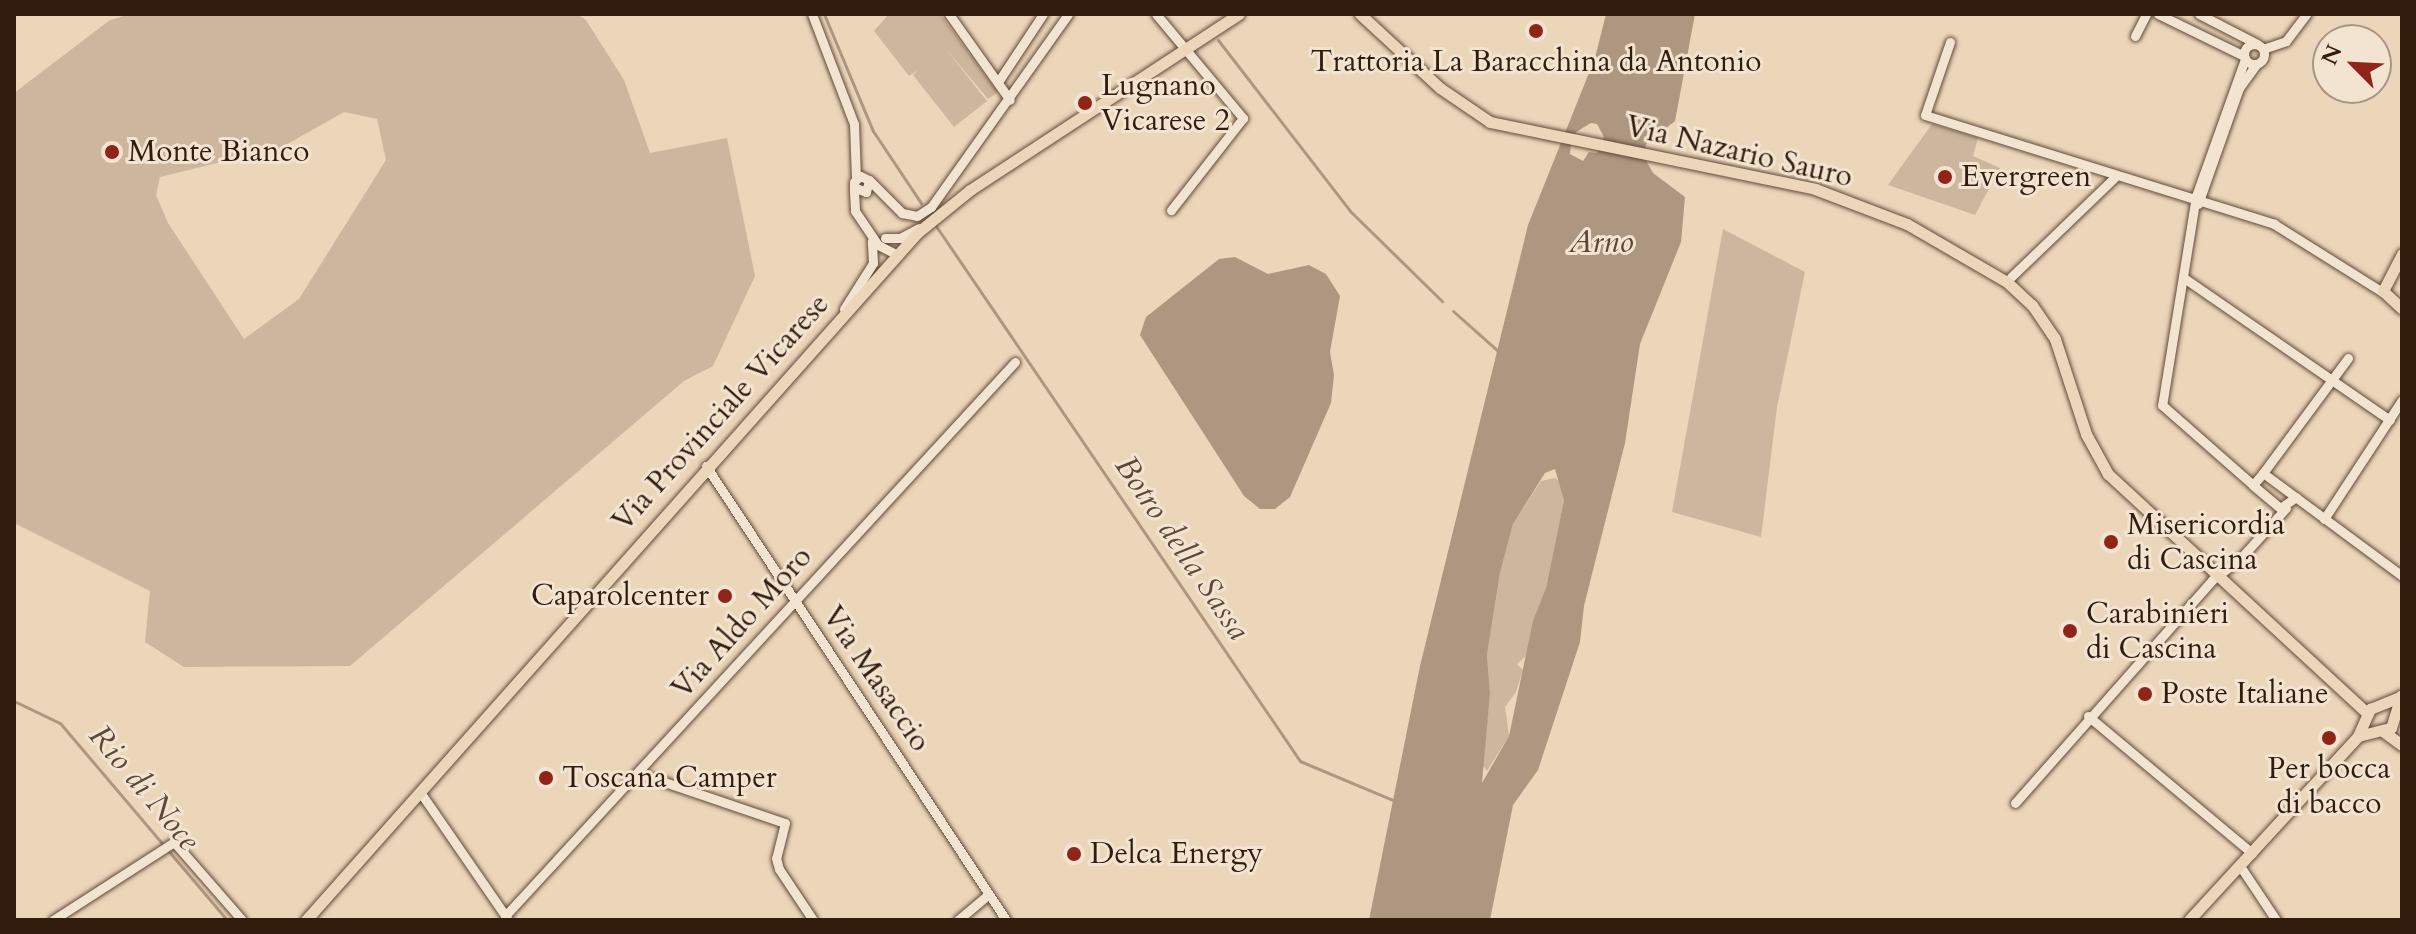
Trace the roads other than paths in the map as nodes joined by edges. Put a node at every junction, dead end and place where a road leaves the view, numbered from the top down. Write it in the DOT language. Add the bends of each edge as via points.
graph roads {
  1 [pos="812,14"];
  2 [pos="949,14"];
  3 [pos="1043,14"];
  4 [pos="1068,14"];
  5 [pos="1156,14"];
  6 [pos="1239,14"];
  7 [pos="1360,14"];
  8 [pos="2146,14"];
  9 [pos="2158,14"];
  10 [pos="2199,14"];
  11 [pos="2306,14"];
  12 [pos="2135,36"];
  13 [pos="1950,42"];
  14 [pos="2260,47"];
  15 [pos="1185,49"];
  16 [pos="2244,58"];
  17 [pos="2256,65"];
  18 [pos="998,82"];
  19 [pos="1010,100"];
  20 [pos="2115,177"];
  21 [pos="861,181"];
  22 [pos="864,192"];
  23 [pos="880,193"];
  24 [pos="855,204"];
  25 [pos="2198,204"];
  26 [pos="1171,210"];
  27 [pos="941,212"];
  28 [pos="862,222"];
  29 [pos="871,238"];
  30 [pos="885,238"];
  31 [pos="896,254"];
  32 [pos="2402,254"];
  33 [pos="2011,277"];
  34 [pos="2184,278"];
  35 [pos="2384,293"];
  36 [pos="2402,309"];
  37 [pos="844,310"];
  38 [pos="2348,358"];
  39 [pos="1015,362"];
  40 [pos="2332,381"];
  41 [pos="2402,400"];
  42 [pos="2390,420"];
  43 [pos="705,465"];
  44 [pos="2263,473"];
  45 [pos="2253,485"];
  46 [pos="2296,497"];
  47 [pos="2286,508"];
  48 [pos="2324,519"];
  49 [pos="2218,574"];
  50 [pos="2402,576"];
  51 [pos="795,600"];
  52 [pos="2402,696"];
  53 [pos="2356,697"];
  54 [pos="2381,704"];
  55 [pos="2367,715"];
  56 [pos="2088,716"];
  57 [pos="2395,716"];
  58 [pos="2380,732"];
  59 [pos="2358,736"];
  60 [pos="2399,742"];
  61 [pos="638,773"];
  62 [pos="420,792"];
  63 [pos="2015,803"];
  64 [pos="2252,853"];
  65 [pos="2240,866"];
  66 [pos="989,894"];
  67 [pos="507,918"];
  68 [pos="53,920"];
  69 [pos="242,920"];
  70 [pos="306,920"];
  71 [pos="813,920"];
  72 [pos="958,920"];
  73 [pos="1006,920"];
  74 [pos="2189,920"];
  75 [pos="2276,920"];
  1 -- 21 [label="street" via="851,112"];
  2 -- 18 [label="street"];
  3 -- 18 [label="street"];
  4 -- 19 [label="street"];
  5 -- 15 [label="street"];
  6 -- 15 [label="main road, Via Provinciale Vicarese"];
  7 -- 49 [label="main road, Via Nazario Sauro" via="1461,105 1527,133 1752,176 1879,211 2016,289 2055,339 2086,434 2104,468"];
  8 -- 12 [label="street"];
  9 -- 16 [label="street"];
  10 -- 14 [label="street"];
  11 -- 14 [label="street" via="2286,41"];
  13 -- 20 [label="street" via="1925,115"];
  14 -- 16 [label="street" via="2248,45"];
  14 -- 17 [label="street" via="2264,58"];
  15 -- 26 [label="street" via="1243,118"];
  15 -- 27 [label="main road, Via Provinciale Vicarese"];
  16 -- 17 [label="street"];
  16 -- 25 [label="street" via="2222,113"];
  17 -- 25 [label="street" via="2239,88"];
  18 -- 19 [label="street"];
  19 -- 23 [label="street" via="922,214 902,213"];
  20 -- 25 [label="street"];
  20 -- 33 [label="street"];
  21 -- 22 [label="street"];
  21 -- 23 [label="street"];
  21 -- 24 [label="street"];
  22 -- 23 [label="street"];
  22 -- 24 [label="street"];
  24 -- 28 [label="street"];
  25 -- 34 [label="street"];
  25 -- 35 [label="street" via="2274,224"];
  27 -- 30 [label="street" via="904,237"];
  27 -- 31 [label="main road, Via Provinciale Vicarese"];
  28 -- 29 [label="street"];
  28 -- 30 [label="street"];
  29 -- 31 [label="street"];
  29 -- 37 [label="street" via="873,263"];
  30 -- 31 [label="street"];
  31 -- 37 [label="main road, Via Provinciale Vicarese"];
  32 -- 35 [label="main road"];
  34 -- 40 [label="street"];
  34 -- 45 [label="street" via="2162,405"];
  35 -- 36 [label="main road"];
  37 -- 43 [label="main road, Via Provinciale Vicarese"];
  38 -- 40 [label="street"];
  39 -- 51 [label="street, Via Aldo Moro"];
  40 -- 42 [label="street"];
  40 -- 44 [label="street"];
  41 -- 42 [label="street"];
  42 -- 48 [label="street"];
  43 -- 51 [label="street, Via Masaccio"];
  43 -- 62 [label="main road, Via Provinciale Vicarese"];
  44 -- 45 [label="street"];
  44 -- 46 [label="street"];
  45 -- 47 [label="street"];
  46 -- 47 [label="street"];
  46 -- 48 [label="street"];
  47 -- 49 [label="street" via="2239,560"];
  48 -- 50 [label="street"];
  49 -- 53 [label="main road, Via Nazario Sauro"];
  49 -- 56 [label="street"];
  51 -- 61 [label="street, Via Aldo Moro"];
  51 -- 66 [label="street, Via Masaccio"];
  52 -- 54 [label="main road"];
  52 -- 57 [label="main road"];
  53 -- 54 [label="main road, Via Nazario Sauro"];
  53 -- 55 [label="main road, Via Nazario Sauro"];
  54 -- 55 [label="main road"];
  54 -- 57 [label="main road"];
  55 -- 58 [label="main road, Via Nazario Sauro"];
  55 -- 59 [label="main road"];
  56 -- 63 [label="street"];
  56 -- 64 [label="street"];
  57 -- 58 [label="main road"];
  57 -- 60 [label="main road"];
  58 -- 59 [label="main road"];
  58 -- 60 [label="main road"];
  59 -- 64 [label="main road"];
  61 -- 67 [label="street, Via Aldo Moro"];
  61 -- 71 [label="street" via="785,823 776,858 779,869"];
  62 -- 67 [label="street"];
  62 -- 70 [label="main road, Via Provinciale Vicarese"];
  64 -- 65 [label="main road"];
  65 -- 74 [label="main road"];
  65 -- 75 [label="street"];
  66 -- 72 [label="street"];
  66 -- 73 [label="street, Via Masaccio"];
  68 -- 69 [label="street" via="174,842"];
}
